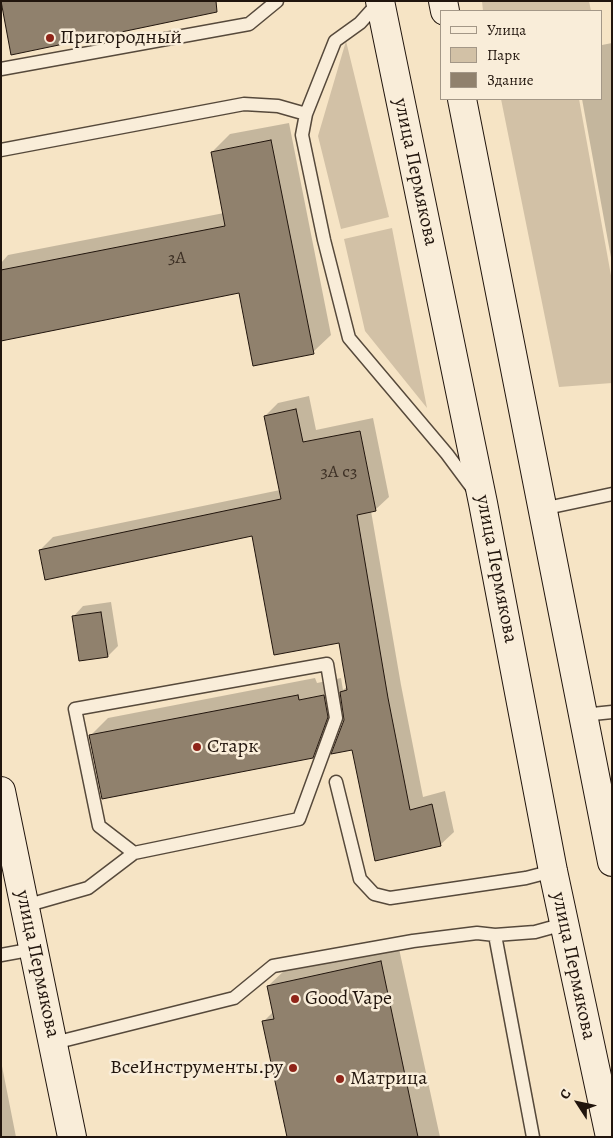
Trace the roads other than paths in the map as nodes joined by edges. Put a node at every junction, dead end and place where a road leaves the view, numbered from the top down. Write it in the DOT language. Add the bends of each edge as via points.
graph roads {
  1 [pos="277,1"];
  2 [pos="379,2"];
  3 [pos="1,69"];
  4 [pos="462,100"];
  5 [pos="306,114"];
  6 [pos="1,150"];
  7 [pos="612,494"];
  8 [pos="483,503"];
  9 [pos="542,509"];
  10 [pos="612,712"];
  11 [pos="583,715"];
  12 [pos="336,782"];
  13 [pos="1,791"];
  14 [pos="134,853"];
  15 [pos="612,862"];
  16 [pos="552,871"];
  17 [pos="25,906"];
  18 [pos="564,924"];
  19 [pos="495,935"];
  20 [pos="34,949"];
  21 [pos="1,955"];
  22 [pos="54,1043"];
  23 [pos="72,1137"];
  24 [pos="533,1137"];
  25 [pos="610,1137"];
  1 -- 3 [label="lane" via="249,24"];
  2 -- 5 [label="lane" via="360,24 335,41"];
  2 -- 8 [label="main road, улица Пермякова"];
  4 -- 9 [label="main road"];
  5 -- 6 [label="lane" via="278,106 244,104"];
  5 -- 8 [label="lane" via="302,135 349,338 447,454"];
  7 -- 9 [label="lane"];
  8 -- 16 [label="main road, улица Пермякова"];
  9 -- 11 [label="main road"];
  10 -- 11 [label="lane"];
  11 -- 15 [label="main road"];
  12 -- 16 [label="lane" via="360,879 374,894 390,898 526,878"];
  13 -- 17 [label="main road, улица Пермякова"];
  14 -- 14 [label="lane" via="299,819 336,718 327,664 75,709 99,826"];
  14 -- 17 [label="lane" via="88,888"];
  16 -- 18 [label="main road, улица Пермякова"];
  17 -- 20 [label="main road, улица Пермякова"];
  18 -- 19 [label="lane" via="535,932"];
  18 -- 25 [label="main road, улица Пермякова"];
  19 -- 22 [label="lane" via="477,933 413,940 274,966 234,998"];
  19 -- 24 [label="lane"];
  20 -- 21 [label="lane"];
  20 -- 22 [label="main road, улица Пермякова"];
  22 -- 23 [label="main road, улица Пермякова"];
}
